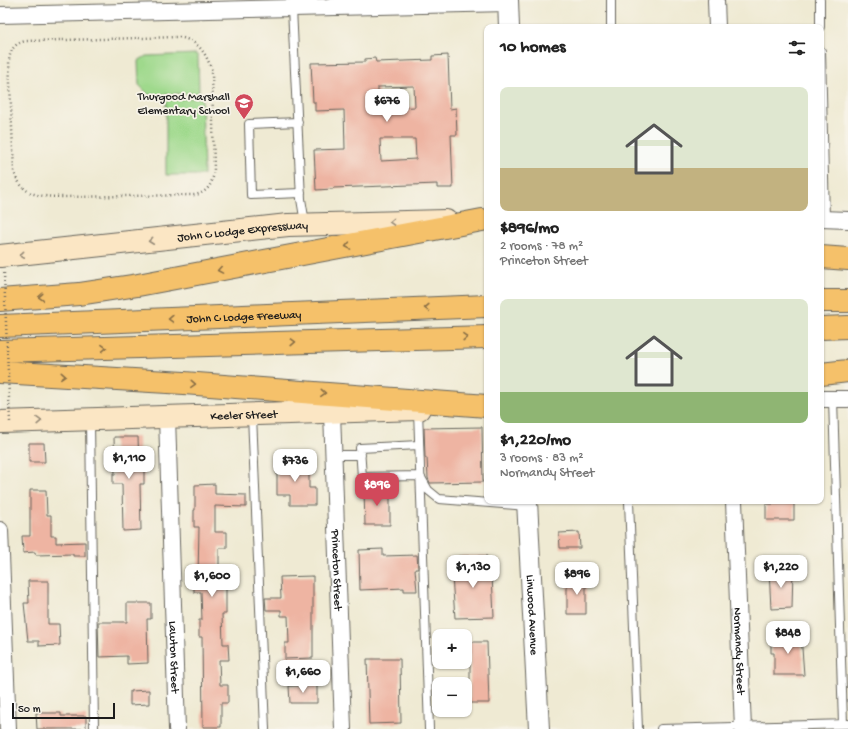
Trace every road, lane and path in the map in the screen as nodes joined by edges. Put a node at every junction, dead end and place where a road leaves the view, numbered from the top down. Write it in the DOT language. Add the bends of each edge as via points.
graph roads {
  1 [pos="611,0"];
  2 [pos="716,0"];
  3 [pos="820,0"];
  4 [pos="508,1"];
  5 [pos="404,3"];
  6 [pos="321,4"];
  7 [pos="239,5"];
  8 [pos="155,6"];
  9 [pos="292,8"];
  10 [pos="0,15"];
  11 [pos="509,24"];
  12 [pos="611,24"];
  13 [pos="717,24"];
  14 [pos="820,24"];
  15 [pos="179,37"];
  16 [pos="298,122"];
  17 [pos="301,193"];
  18 [pos="824,219"];
  19 [pos="484,220"];
  20 [pos="848,220"];
  21 [pos="305,225"];
  22 [pos="824,257"];
  23 [pos="848,258"];
  24 [pos="2,264"];
  25 [pos="0,300"];
  26 [pos="824,301"];
  27 [pos="848,301"];
  28 [pos="484,306"];
  29 [pos="0,326"];
  30 [pos="848,327"];
  31 [pos="824,328"];
  32 [pos="484,337"];
  33 [pos="0,351"];
  34 [pos="848,371"];
  35 [pos="0,372"];
  36 [pos="824,374"];
  37 [pos="834,399"];
  38 [pos="484,406"];
  39 [pos="484,406"];
  40 [pos="418,409"];
  41 [pos="332,412"];
  42 [pos="252,414"];
  43 [pos="167,417"];
  44 [pos="90,419"];
  45 [pos="5,422"];
  46 [pos="419,445"];
  47 [pos="334,455"];
  48 [pos="361,455"];
  49 [pos="420,476"];
  50 [pos="484,502"];
  51 [pos="527,504"];
  52 [pos="629,504"];
  53 [pos="734,504"];
  54 [pos="0,530"];
  55 [pos="845,724"];
  56 [pos="743,728"];
  57 [pos="8,729"];
  58 [pos="94,729"];
  59 [pos="177,729"];
  60 [pos="266,729"];
  61 [pos="343,729"];
  62 [pos="430,729"];
  63 [pos="539,729"];
  64 [pos="638,729"];
  65 [pos="661,729"];
  1 -- 12 [label="lane"];
  2 -- 13 [label="street"];
  3 -- 14 [label="lane"];
  4 -- 5 [label="street"];
  4 -- 11 [label="street"];
  5 -- 6 [label="street"];
  6 -- 9 [label="street"];
  7 -- 8 [label="street"];
  7 -- 9 [label="street"];
  8 -- 10 [label="street"];
  9 -- 16 [label="lane"];
  15 -- 15 [label="path" via="25,41 12,48 9,61 14,172 24,189 41,196 62,197 194,195 201,194 209,187 214,172 212,71 202,48 193,41"];
  16 -- 17 [label="lane"];
  16 -- 17 [label="lane" via="249,124 251,195"];
  17 -- 21 [label="lane"];
  18 -- 20 [label="street"];
  19 -- 21 [label="main road, John C Lodge Expressway, one-way"];
  19 -- 25 [label="highway, one-way" via="138,285 79,294"];
  21 -- 24 [label="main road, John C Lodge Expressway, one-way"];
  22 -- 23 [label="highway"];
  24 -- 45 [label="path, bridge"];
  26 -- 27 [label="highway"];
  28 -- 29 [label="highway, John C Lodge Freeway, one-way"];
  30 -- 31 [label="highway"];
  33 -- 32 [label="highway, one-way"];
  34 -- 36 [label="highway"];
  35 -- 38 [label="highway, one-way"];
  37 -- 55 [label="lane"];
  39 -- 40 [label="main road, Keeler Street"];
  40 -- 41 [label="main road, Keeler Street"];
  40 -- 46 [label="lane"];
  41 -- 42 [label="main road, Keeler Street"];
  41 -- 47 [label="street, Princeton Street"];
  42 -- 43 [label="main road, Keeler Street"];
  42 -- 60 [label="lane"];
  43 -- 44 [label="main road, Keeler Street"];
  43 -- 59 [label="street, Lawton Street"];
  45 -- 44 [label="main road, Keeler Street, one-way"];
  44 -- 58 [label="lane"];
  46 -- 48 [label="lane" via="360,448"];
  46 -- 49 [label="lane"];
  47 -- 48 [label="lane"];
  47 -- 61 [label="street, Princeton Street"];
  48 -- 49 [label="lane" via="362,477"];
  49 -- 50 [label="lane" via="428,490 439,499"];
  49 -- 62 [label="lane"];
  51 -- 63 [label="street, Linwood Avenue"];
  52 -- 64 [label="lane"];
  53 -- 56 [label="street, Normandy Street"];
  54 -- 57 [label="street"];
  55 -- 56 [label="lane"];
  56 -- 65 [label="lane"];
}
